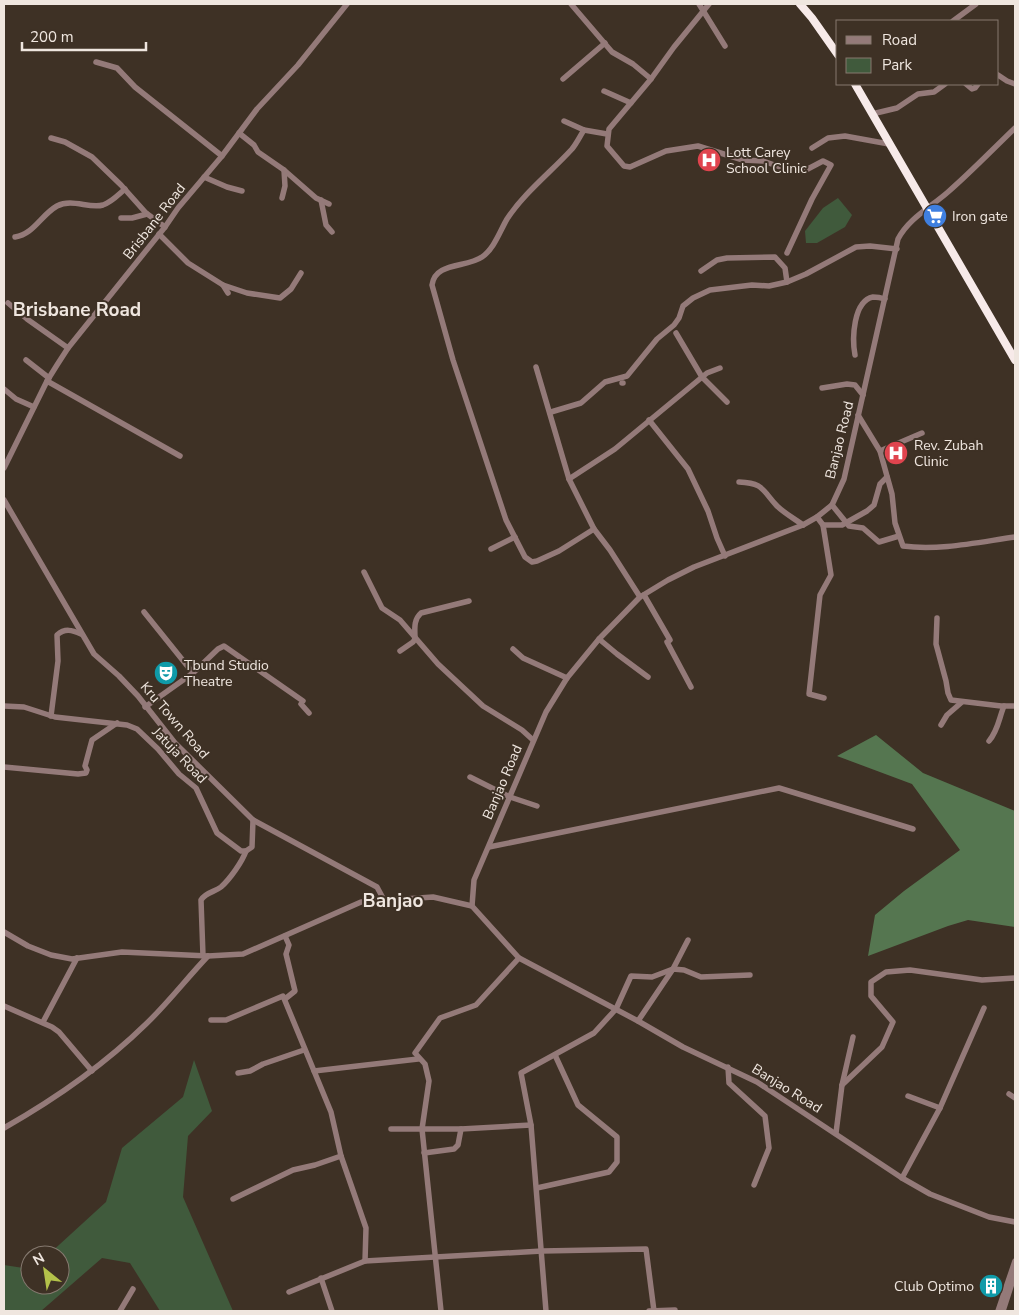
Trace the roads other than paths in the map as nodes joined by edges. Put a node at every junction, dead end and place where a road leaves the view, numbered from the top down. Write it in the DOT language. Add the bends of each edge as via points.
graph roads {
  1 [pos="347,4"];
  2 [pos="571,4"];
  3 [pos="698,4"];
  4 [pos="708,4"];
  5 [pos="800,4"];
  6 [pos="976,4"];
  7 [pos="703,11"];
  8 [pos="954,20"];
  9 [pos="605,44"];
  10 [pos="725,46"];
  11 [pos="836,52"];
  12 [pos="96,62"];
  13 [pos="999,76"];
  14 [pos="562,79"];
  15 [pos="651,79"];
  16 [pos="1015,84"];
  17 [pos="856,85"];
  18 [pos="944,85"];
  19 [pos="967,85"];
  20 [pos="977,85"];
  21 [pos="604,91"];
  22 [pos="631,103"];
  23 [pos="872,114"];
  24 [pos="564,121"];
  25 [pos="1015,128"];
  26 [pos="584,130"];
  27 [pos="239,134"];
  28 [pos="607,134"];
  29 [pos="51,138"];
  30 [pos="889,144"];
  31 [pos="812,148"];
  32 [pos="222,156"];
  33 [pos="284,170"];
  34 [pos="204,177"];
  35 [pos="126,191"];
  36 [pos="242,191"];
  37 [pos="282,198"];
  38 [pos="321,200"];
  39 [pos="329,204"];
  40 [pos="927,209"];
  41 [pos="147,214"];
  42 [pos="121,218"];
  43 [pos="166,227"];
  44 [pos="332,232"];
  45 [pos="159,234"];
  46 [pos="15,237"];
  47 [pos="897,250"];
  48 [pos="787,253"];
  49 [pos="700,271"];
  50 [pos="301,273"];
  51 [pos="787,282"];
  52 [pos="223,285"];
  53 [pos="228,293"];
  54 [pos="886,299"];
  55 [pos="8,303"];
  56 [pos="676,333"];
  57 [pos="68,348"];
  58 [pos="855,355"];
  59 [pos="26,360"];
  60 [pos="1015,360"];
  61 [pos="536,367"];
  62 [pos="720,368"];
  63 [pos="702,378"];
  64 [pos="48,379"];
  65 [pos="822,388"];
  66 [pos="4,389"];
  67 [pos="863,395"];
  68 [pos="726,402"];
  69 [pos="34,408"];
  70 [pos="551,412"];
  71 [pos="858,415"];
  72 [pos="649,420"];
  73 [pos="922,433"];
  74 [pos="880,451"];
  75 [pos="180,456"];
  76 [pos="4,468"];
  77 [pos="887,477"];
  78 [pos="570,479"];
  79 [pos="739,482"];
  80 [pos="4,500"];
  81 [pos="832,505"];
  82 [pos="817,518"];
  83 [pos="846,522"];
  84 [pos="803,525"];
  85 [pos="823,525"];
  86 [pos="594,529"];
  87 [pos="515,536"];
  88 [pos="899,536"];
  89 [pos="1015,537"];
  90 [pos="491,549"];
  91 [pos="725,556"];
  92 [pos="364,572"];
  93 [pos="642,596"];
  94 [pos="469,601"];
  95 [pos="144,612"];
  96 [pos="937,618"];
  97 [pos="82,635"];
  98 [pos="599,638"];
  99 [pos="415,639"];
  100 [pos="513,649"];
  101 [pos="400,651"];
  102 [pos="193,673"];
  103 [pos="648,677"];
  104 [pos="567,678"];
  105 [pos="690,687"];
  106 [pos="824,698"];
  107 [pos="962,702"];
  108 [pos="4,706"];
  109 [pos="1004,706"];
  110 [pos="1015,706"];
  111 [pos="146,707"];
  112 [pos="309,714"];
  113 [pos="51,716"];
  114 [pos="117,723"];
  115 [pos="941,725"];
  116 [pos="533,740"];
  117 [pos="989,741"];
  118 [pos="4,767"];
  119 [pos="470,777"];
  120 [pos="510,797"];
  121 [pos="537,806"];
  122 [pos="253,820"];
  123 [pos="913,829"];
  124 [pos="488,846"];
  125 [pos="246,851"];
  126 [pos="384,900"];
  127 [pos="472,906"];
  128 [pos="4,932"];
  129 [pos="285,936"];
  130 [pos="688,940"];
  131 [pos="206,956"];
  132 [pos="77,958"];
  133 [pos="519,958"];
  134 [pos="673,969"];
  135 [pos="750,974"];
  136 [pos="1015,978"];
  137 [pos="285,999"];
  138 [pos="4,1006"];
  139 [pos="984,1008"];
  140 [pos="616,1009"];
  141 [pos="211,1020"];
  142 [pos="638,1021"];
  143 [pos="43,1022"];
  144 [pos="853,1037"];
  145 [pos="304,1050"];
  146 [pos="555,1055"];
  147 [pos="418,1059"];
  148 [pos="728,1067"];
  149 [pos="92,1071"];
  150 [pos="314,1071"];
  151 [pos="238,1072"];
  152 [pos="842,1085"];
  153 [pos="1009,1094"];
  154 [pos="908,1096"];
  155 [pos="1015,1098"];
  156 [pos="940,1108"];
  157 [pos="532,1125"];
  158 [pos="4,1128"];
  159 [pos="391,1129"];
  160 [pos="422,1129"];
  161 [pos="461,1129"];
  162 [pos="836,1133"];
  163 [pos="424,1153"];
  164 [pos="341,1156"];
  165 [pos="902,1178"];
  166 [pos="754,1185"];
  167 [pos="537,1188"];
  168 [pos="233,1199"];
  169 [pos="1015,1222"];
  170 [pos="542,1251"];
  171 [pos="435,1258"];
  172 [pos="365,1261"];
  173 [pos="1015,1261"];
  174 [pos="1015,1274"];
  175 [pos="321,1278"];
  176 [pos="132,1289"];
  177 [pos="289,1292"];
  178 [pos="675,1310"];
  179 [pos="120,1311"];
  180 [pos="332,1311"];
  181 [pos="441,1311"];
  182 [pos="546,1311"];
  183 [pos="649,1311"];
  184 [pos="654,1311"];
  185 [pos="998,1311"];
  186 [pos="1003,1311"];
  1 -- 27 [label="street, Brisbane Road"];
  2 -- 9 [label="street"];
  3 -- 7 [label="street"];
  4 -- 7 [label="street"];
  5 -- 11 [label="highway"];
  6 -- 8 [label="street"];
  7 -- 10 [label="street"];
  7 -- 15 [label="street"];
  9 -- 14 [label="street"];
  9 -- 15 [label="street"];
  12 -- 32 [label="street" via="118,68 135,87"];
  13 -- 16 [label="street"];
  15 -- 22 [label="street"];
  17 -- 23 [label="highway"];
  18 -- 23 [label="street" via="934,92 918,94 897,108"];
  19 -- 20 [label="street" via="972,89"];
  21 -- 22 [label="street"];
  22 -- 28 [label="street"];
  23 -- 30 [label="highway"];
  24 -- 26 [label="street"];
  25 -- 40 [label="street, Banjao Road"];
  26 -- 28 [label="street"];
  26 -- 87 [label="street" via="573,148 520,202 482,257 448,267 432,278 453,360 506,520"];
  27 -- 32 [label="street, Brisbane Road"];
  27 -- 33 [label="street"];
  28 -- 48 [label="street" via="607,146 624,166 630,167 666,151 698,146 743,160 804,171 823,161 832,165"];
  29 -- 35 [label="street" via="92,157"];
  30 -- 31 [label="street" via="845,136 828,138"];
  30 -- 40 [label="highway"];
  32 -- 34 [label="street, Brisbane Road"];
  33 -- 37 [label="street"];
  33 -- 38 [label="street"];
  34 -- 36 [label="street"];
  34 -- 43 [label="street, Brisbane Road"];
  35 -- 41 [label="street"];
  35 -- 46 [label="street" via="101,206 59,205 25,236"];
  38 -- 39 [label="street"];
  38 -- 44 [label="street" via="326,224"];
  40 -- 47 [label="street, Banjao Road" via="904,228"];
  40 -- 60 [label="highway"];
  41 -- 42 [label="street"];
  41 -- 43 [label="street"];
  43 -- 45 [label="street, Brisbane Road"];
  45 -- 52 [label="street" via="188,263"];
  45 -- 57 [label="street, Brisbane Road"];
  47 -- 51 [label="street" via="856,247"];
  47 -- 54 [label="street, Banjao Road"];
  49 -- 51 [label="street" via="717,260 727,258 776,257 786,268"];
  50 -- 52 [label="street" via="291,289 280,298"];
  51 -- 70 [label="street" via="710,290 693,298 683,306 674,325 657,339 627,376 606,382 581,403"];
  52 -- 53 [label="street"];
  54 -- 58 [label="street" via="874,297 859,308 853,345"];
  54 -- 67 [label="street, Banjao Road"];
  55 -- 57 [label="street"];
  56 -- 63 [label="street"];
  57 -- 64 [label="street, Brisbane Road"];
  59 -- 64 [label="street"];
  61 -- 70 [label="street"];
  62 -- 63 [label="street"];
  63 -- 68 [label="street"];
  63 -- 72 [label="street"];
  64 -- 69 [label="street, Brisbane Road"];
  64 -- 75 [label="street"];
  65 -- 67 [label="street" via="856,385"];
  66 -- 69 [label="street"];
  67 -- 71 [label="street, Banjao Road"];
  69 -- 76 [label="street, Brisbane Road"];
  70 -- 78 [label="street"];
  71 -- 74 [label="street"];
  71 -- 81 [label="street, Banjao Road" via="844,479"];
  72 -- 78 [label="street" via="615,449"];
  72 -- 91 [label="street" via="688,469"];
  73 -- 74 [label="street"];
  74 -- 77 [label="street"];
  77 -- 83 [label="street" via="880,484 874,505"];
  77 -- 88 [label="street"];
  78 -- 86 [label="street"];
  79 -- 84 [label="street" via="760,486 777,506"];
  80 -- 97 [label="street, Kru Town Road"];
  81 -- 82 [label="street, Banjao Road"];
  81 -- 83 [label="street"];
  82 -- 84 [label="street, Banjao Road"];
  82 -- 85 [label="street"];
  83 -- 85 [label="street"];
  83 -- 88 [label="street" via="849,526 863,528 879,542"];
  84 -- 91 [label="street, Banjao Road"];
  85 -- 106 [label="street" via="831,575 820,596 808,694"];
  86 -- 87 [label="street" via="537,561 528,560"];
  86 -- 93 [label="street"];
  87 -- 90 [label="street"];
  88 -- 89 [label="street" via="903,546 914,547"];
  91 -- 93 [label="street, Banjao Road" via="694,567"];
  92 -- 99 [label="street" via="382,608 400,620"];
  93 -- 98 [label="street, Banjao Road"];
  93 -- 105 [label="street" via="669,641"];
  94 -- 99 [label="street" via="421,613 416,621"];
  95 -- 102 [label="street"];
  96 -- 107 [label="street" via="936,644 948,693 953,702"];
  97 -- 111 [label="street, Kru Town Road" via="94,654"];
  97 -- 113 [label="street" via="69,630 58,635"];
  98 -- 103 [label="street"];
  98 -- 104 [label="street, Banjao Road"];
  99 -- 101 [label="street"];
  99 -- 116 [label="street" via="483,706"];
  100 -- 104 [label="street" via="523,658"];
  102 -- 111 [label="street"];
  102 -- 112 [label="street" via="224,646 302,702"];
  104 -- 116 [label="street, Banjao Road"];
  107 -- 109 [label="street"];
  107 -- 115 [label="street" via="947,714"];
  108 -- 113 [label="street, Jatuja Road"];
  109 -- 110 [label="street"];
  109 -- 117 [label="street" via="996,733"];
  111 -- 122 [label="street, Kru Town Road" via="174,743"];
  113 -- 114 [label="street, Jatuja Road"];
  114 -- 118 [label="street" via="92,740 86,773"];
  114 -- 125 [label="street, Jatuja Road" via="137,729 158,749 196,788 217,833 241,851"];
  116 -- 120 [label="street, Banjao Road"];
  119 -- 120 [label="street"];
  120 -- 121 [label="street"];
  120 -- 124 [label="street, Banjao Road"];
  122 -- 125 [label="street" via="252,847"];
  122 -- 126 [label="street, Kru Town Road" via="377,887"];
  123 -- 124 [label="street" via="779,788"];
  124 -- 127 [label="street, Banjao Road" via="474,880"];
  125 -- 131 [label="street" via="241,864 221,888 204,895 201,900"];
  126 -- 127 [label="street" via="433,897"];
  126 -- 129 [label="street" via="361,902"];
  127 -- 133 [label="street, Banjao Road"];
  128 -- 132 [label="street" via="51,955"];
  129 -- 131 [label="street" via="243,954"];
  129 -- 137 [label="street" via="295,991"];
  130 -- 134 [label="street"];
  131 -- 132 [label="street" via="122,952"];
  131 -- 149 [label="street" via="146,1024"];
  132 -- 143 [label="street"];
  133 -- 140 [label="street, Banjao Road"];
  133 -- 147 [label="street" via="476,1005 440,1018 415,1053"];
  134 -- 135 [label="street" via="701,977"];
  134 -- 140 [label="street" via="652,976 631,976"];
  134 -- 142 [label="street"];
  136 -- 152 [label="street" via="982,980 910,970 886,972 871,982 871,996 893,1022 882,1048"];
  137 -- 141 [label="street" via="283,996 226,1020"];
  137 -- 145 [label="street"];
  138 -- 143 [label="street"];
  139 -- 156 [label="street"];
  140 -- 142 [label="street, Banjao Road"];
  140 -- 146 [label="street" via="594,1033"];
  142 -- 148 [label="street, Banjao Road" via="683,1047"];
  143 -- 149 [label="street" via="59,1032"];
  144 -- 152 [label="street"];
  145 -- 150 [label="street"];
  145 -- 151 [label="street" via="250,1071"];
  146 -- 157 [label="street" via="521,1073"];
  146 -- 167 [label="street" via="578,1106 617,1137 617,1162 609,1172"];
  147 -- 150 [label="street"];
  147 -- 160 [label="street" via="425,1064 429,1081"];
  148 -- 162 [label="street, Banjao Road"];
  148 -- 166 [label="street" via="729,1083 765,1116 769,1148"];
  149 -- 158 [label="street"];
  150 -- 164 [label="street" via="331,1112"];
  152 -- 162 [label="street"];
  153 -- 155 [label="street"];
  154 -- 156 [label="street"];
  156 -- 165 [label="street"];
  157 -- 161 [label="street"];
  157 -- 167 [label="street"];
  159 -- 160 [label="street"];
  160 -- 161 [label="street"];
  160 -- 163 [label="street"];
  161 -- 163 [label="street" via="454,1149"];
  162 -- 165 [label="street, Banjao Road"];
  163 -- 171 [label="street"];
  164 -- 168 [label="street" via="293,1170"];
  164 -- 172 [label="street" via="366,1228"];
  165 -- 169 [label="street, Banjao Road" via="968,1210"];
  167 -- 170 [label="street"];
  170 -- 171 [label="street"];
  170 -- 182 [label="street"];
  170 -- 184 [label="street" via="646,1249"];
  171 -- 172 [label="street"];
  171 -- 181 [label="street"];
  172 -- 175 [label="street"];
  173 -- 185 [label="street"];
  174 -- 186 [label="street"];
  175 -- 177 [label="street"];
  175 -- 180 [label="street"];
  176 -- 179 [label="street"];
  178 -- 184 [label="street"];
  183 -- 184 [label="street"];
}
